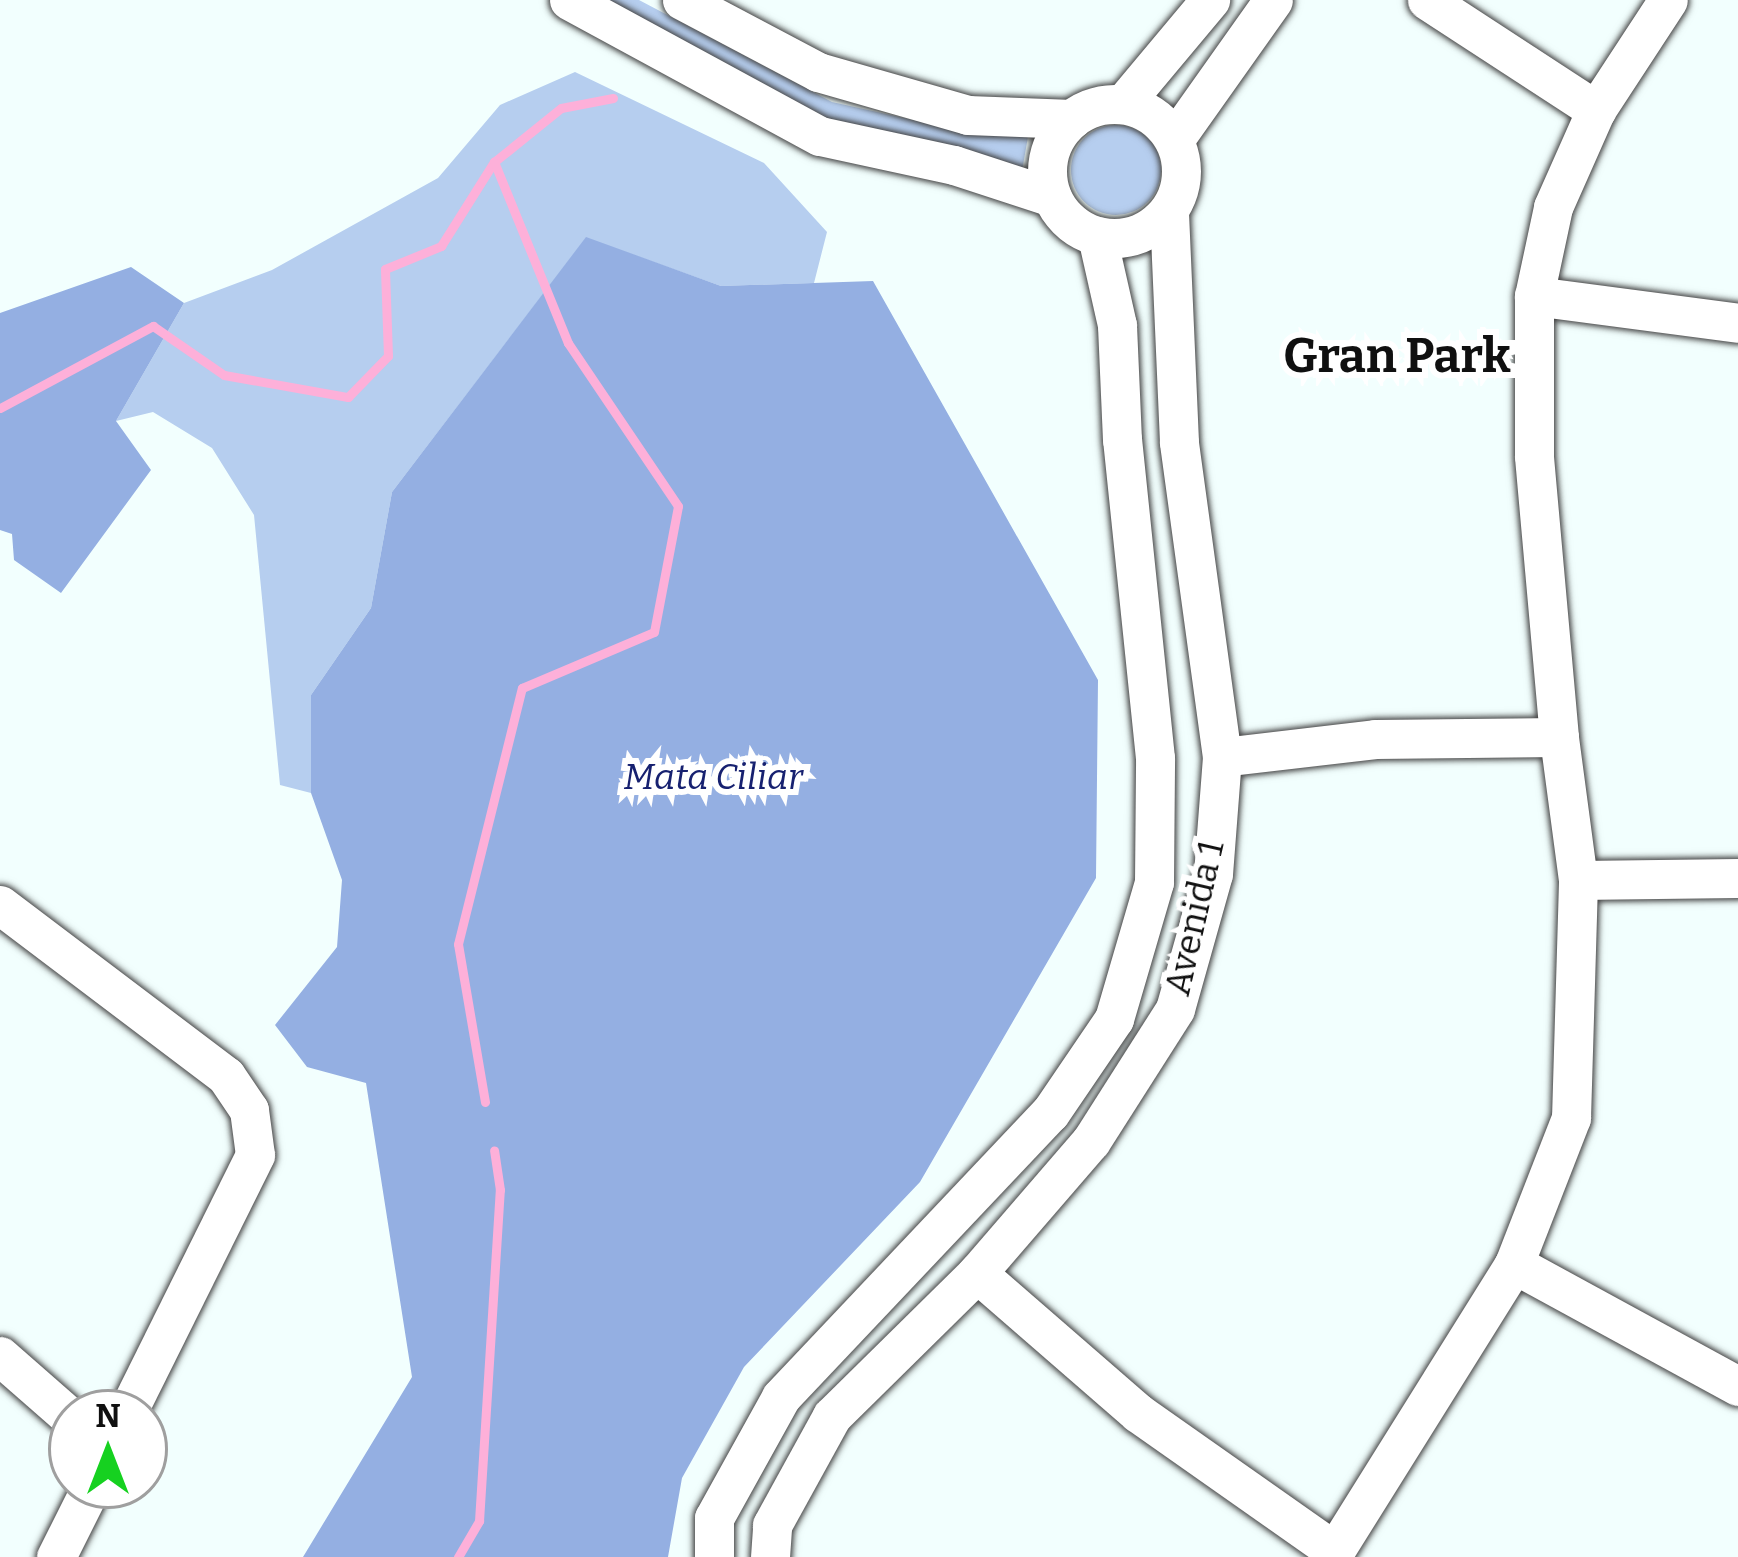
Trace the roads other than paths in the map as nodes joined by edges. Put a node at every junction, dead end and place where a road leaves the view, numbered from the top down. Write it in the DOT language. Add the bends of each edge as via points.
graph roads {
  1 [pos="569,0"];
  2 [pos="682,0"];
  3 [pos="1210,0"];
  4 [pos="1273,0"];
  5 [pos="1427,0"];
  6 [pos="1668,0"];
  7 [pos="1123,104"];
  8 [pos="1596,110"];
  9 [pos="1072,119"];
  10 [pos="1174,140"];
  11 [pos="1052,197"];
  12 [pos="1168,211"];
  13 [pos="1097,236"];
  14 [pos="1534,296"];
  15 [pos="1738,323"];
  16 [pos="1558,737"];
  17 [pos="1222,757"];
  18 [pos="1738,878"];
  19 [pos="1577,880"];
  20 [pos="0,905"];
  21 [pos="1514,1264"];
  22 [pos="977,1273"];
  23 [pos="0,1356"];
  24 [pos="1738,1386"];
  25 [pos="140,1389"];
  26 [pos="48,1398"];
  27 [pos="80,1509"];
  28 [pos="1332,1554"];
  29 [pos="56,1557"];
  30 [pos="714,1557"];
  31 [pos="770,1557"];
  1 -- 11 [label="street" via="820,136 954,165"];
  2 -- 9 [label="street" via="818,72 968,116"];
  3 -- 7 [label="street"];
  4 -- 10 [label="street"];
  5 -- 8 [label="street"];
  6 -- 8 [label="street"];
  7 -- 9 [label="street"];
  7 -- 10 [label="street" via="1144,111"];
  8 -- 14 [label="street" via="1553,208"];
  9 -- 11 [label="street" via="1049,154"];
  10 -- 12 [label="street" via="1180,189"];
  11 -- 13 [label="street" via="1078,228"];
  12 -- 13 [label="street" via="1136,234"];
  12 -- 17 [label="street, Avenida 1" via="1179,442"];
  13 -- 30 [label="street, Avenida 1" via="1117,326 1155,758 1148,904 1114,1019 1050,1112 781,1397 714,1518"];
  14 -- 15 [label="street"];
  14 -- 16 [label="street" via="1534,456"];
  16 -- 17 [label="street" via="1375,739"];
  16 -- 19 [label="street"];
  17 -- 22 [label="street, Avenida 1" via="1213,874 1174,1010 1091,1141"];
  18 -- 19 [label="street"];
  19 -- 21 [label="street" via="1570,1118"];
  20 -- 25 [label="street" via="226,1076 249,1110 255,1155"];
  21 -- 24 [label="street"];
  21 -- 28 [label="street"];
  22 -- 28 [label="street" via="1138,1413"];
  22 -- 31 [label="street, Avenida 1" via="832,1417 772,1525"];
  23 -- 26 [label="street"];
  27 -- 29 [label="street"];
}
